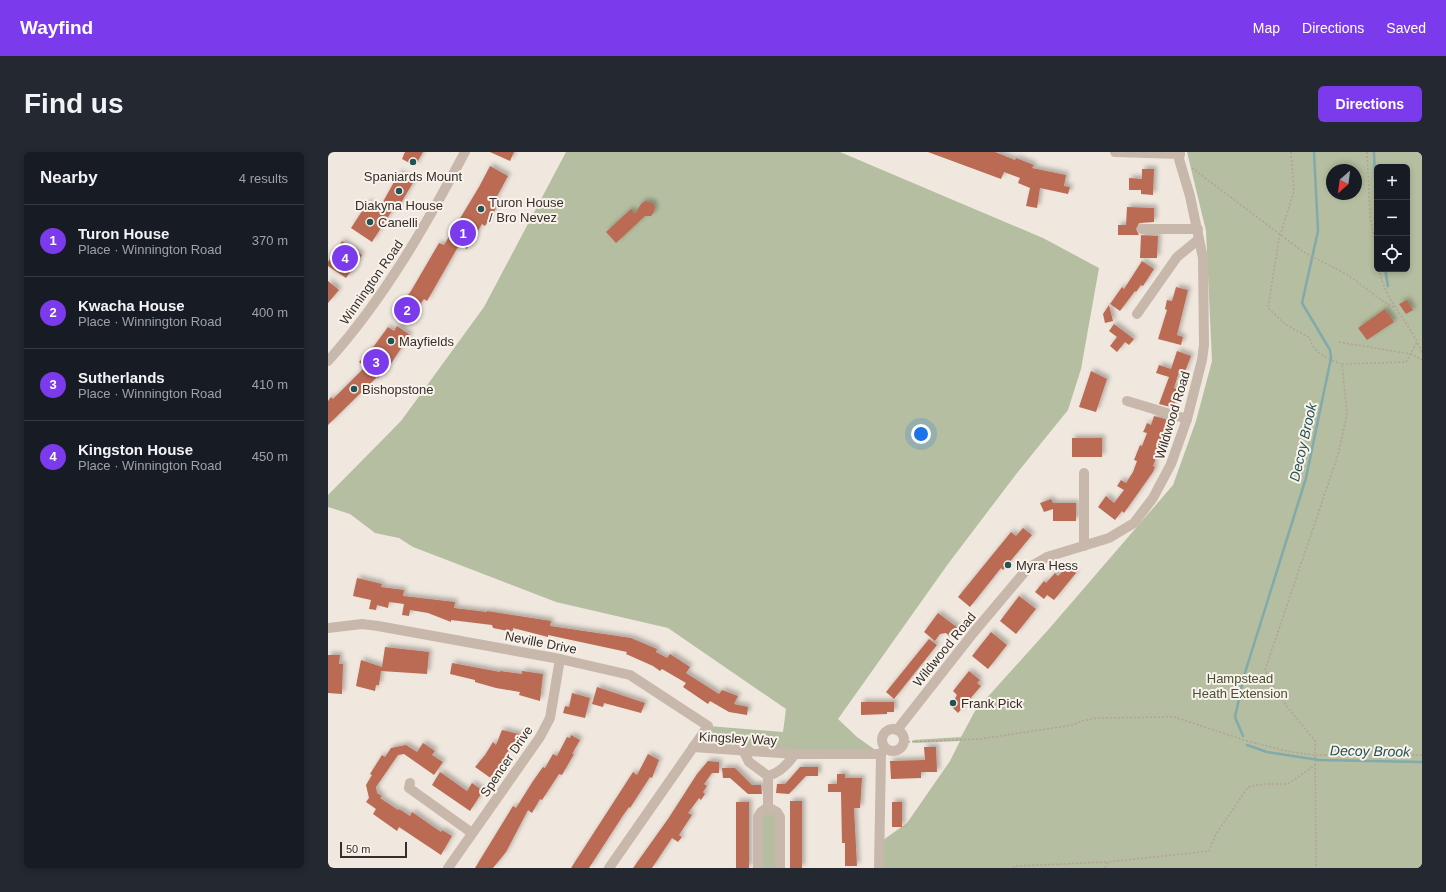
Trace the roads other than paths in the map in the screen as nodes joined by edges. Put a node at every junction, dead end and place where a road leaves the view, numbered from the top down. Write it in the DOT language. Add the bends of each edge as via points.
graph roads {
  1 [pos="465,152"];
  2 [pos="1115,152"];
  3 [pos="1180,153"];
  4 [pos="1142,229"];
  5 [pos="1199,234"];
  6 [pos="1137,314"];
  7 [pos="328,361"];
  8 [pos="1127,401"];
  9 [pos="1187,419"];
  10 [pos="1084,473"];
  11 [pos="1084,546"];
  12 [pos="328,628"];
  13 [pos="560,659"];
  14 [pos="897,730"];
  15 [pos="693,747"];
  16 [pos="743,750"];
  17 [pos="883,751"];
  18 [pos="795,754"];
  19 [pos="768,776"];
  20 [pos="410,783"];
  21 [pos="768,807"];
  22 [pos="472,833"];
  23 [pos="448,868"];
  24 [pos="609,868"];
  25 [pos="758,868"];
  26 [pos="780,868"];
  27 [pos="879,868"];
  1 -- 7 [label="street, Winnington Road" via="427,222 393,275 366,315"];
  2 -- 3 [label="street"];
  3 -- 5 [label="street, Wildwood Road"];
  4 -- 5 [label="street"];
  5 -- 6 [label="street" via="1177,258"];
  5 -- 9 [label="street, Wildwood Road" via="1203,258 1204,345"];
  8 -- 9 [label="street"];
  9 -- 11 [label="street, Wildwood Road" via="1171,464 1134,523 1109,538"];
  10 -- 11 [label="street"];
  11 -- 14 [label="street, Wildwood Road" via="1047,557 1028,568"];
  12 -- 13 [label="street, Neville Drive" via="362,624 378,626"];
  13 -- 15 [label="street, Neville Drive" via="630,674 708,726"];
  13 -- 22 [label="street, Spencer Drive" via="550,718 540,737"];
  14 -- 17 [label="street" via="884,732 881,741"];
  14 -- 17 [label="street" via="903,735 904,742 898,750"];
  15 -- 16 [label="street, Kingsley Way"];
  15 -- 24 [label="street, Kingsley Way"];
  16 -- 18 [label="street, Kingsley Way"];
  16 -- 19 [label="street" via="748,762"];
  17 -- 18 [label="street, Kingsley Way"];
  17 -- 27 [label="street"];
  18 -- 19 [label="street" via="783,768"];
  19 -- 21 [label="street"];
  20 -- 22 [label="street" via="409,788"];
  21 -- 25 [label="street" via="758,817"];
  21 -- 26 [label="street" via="780,817"];
  22 -- 23 [label="street, Spencer Drive"];
}
